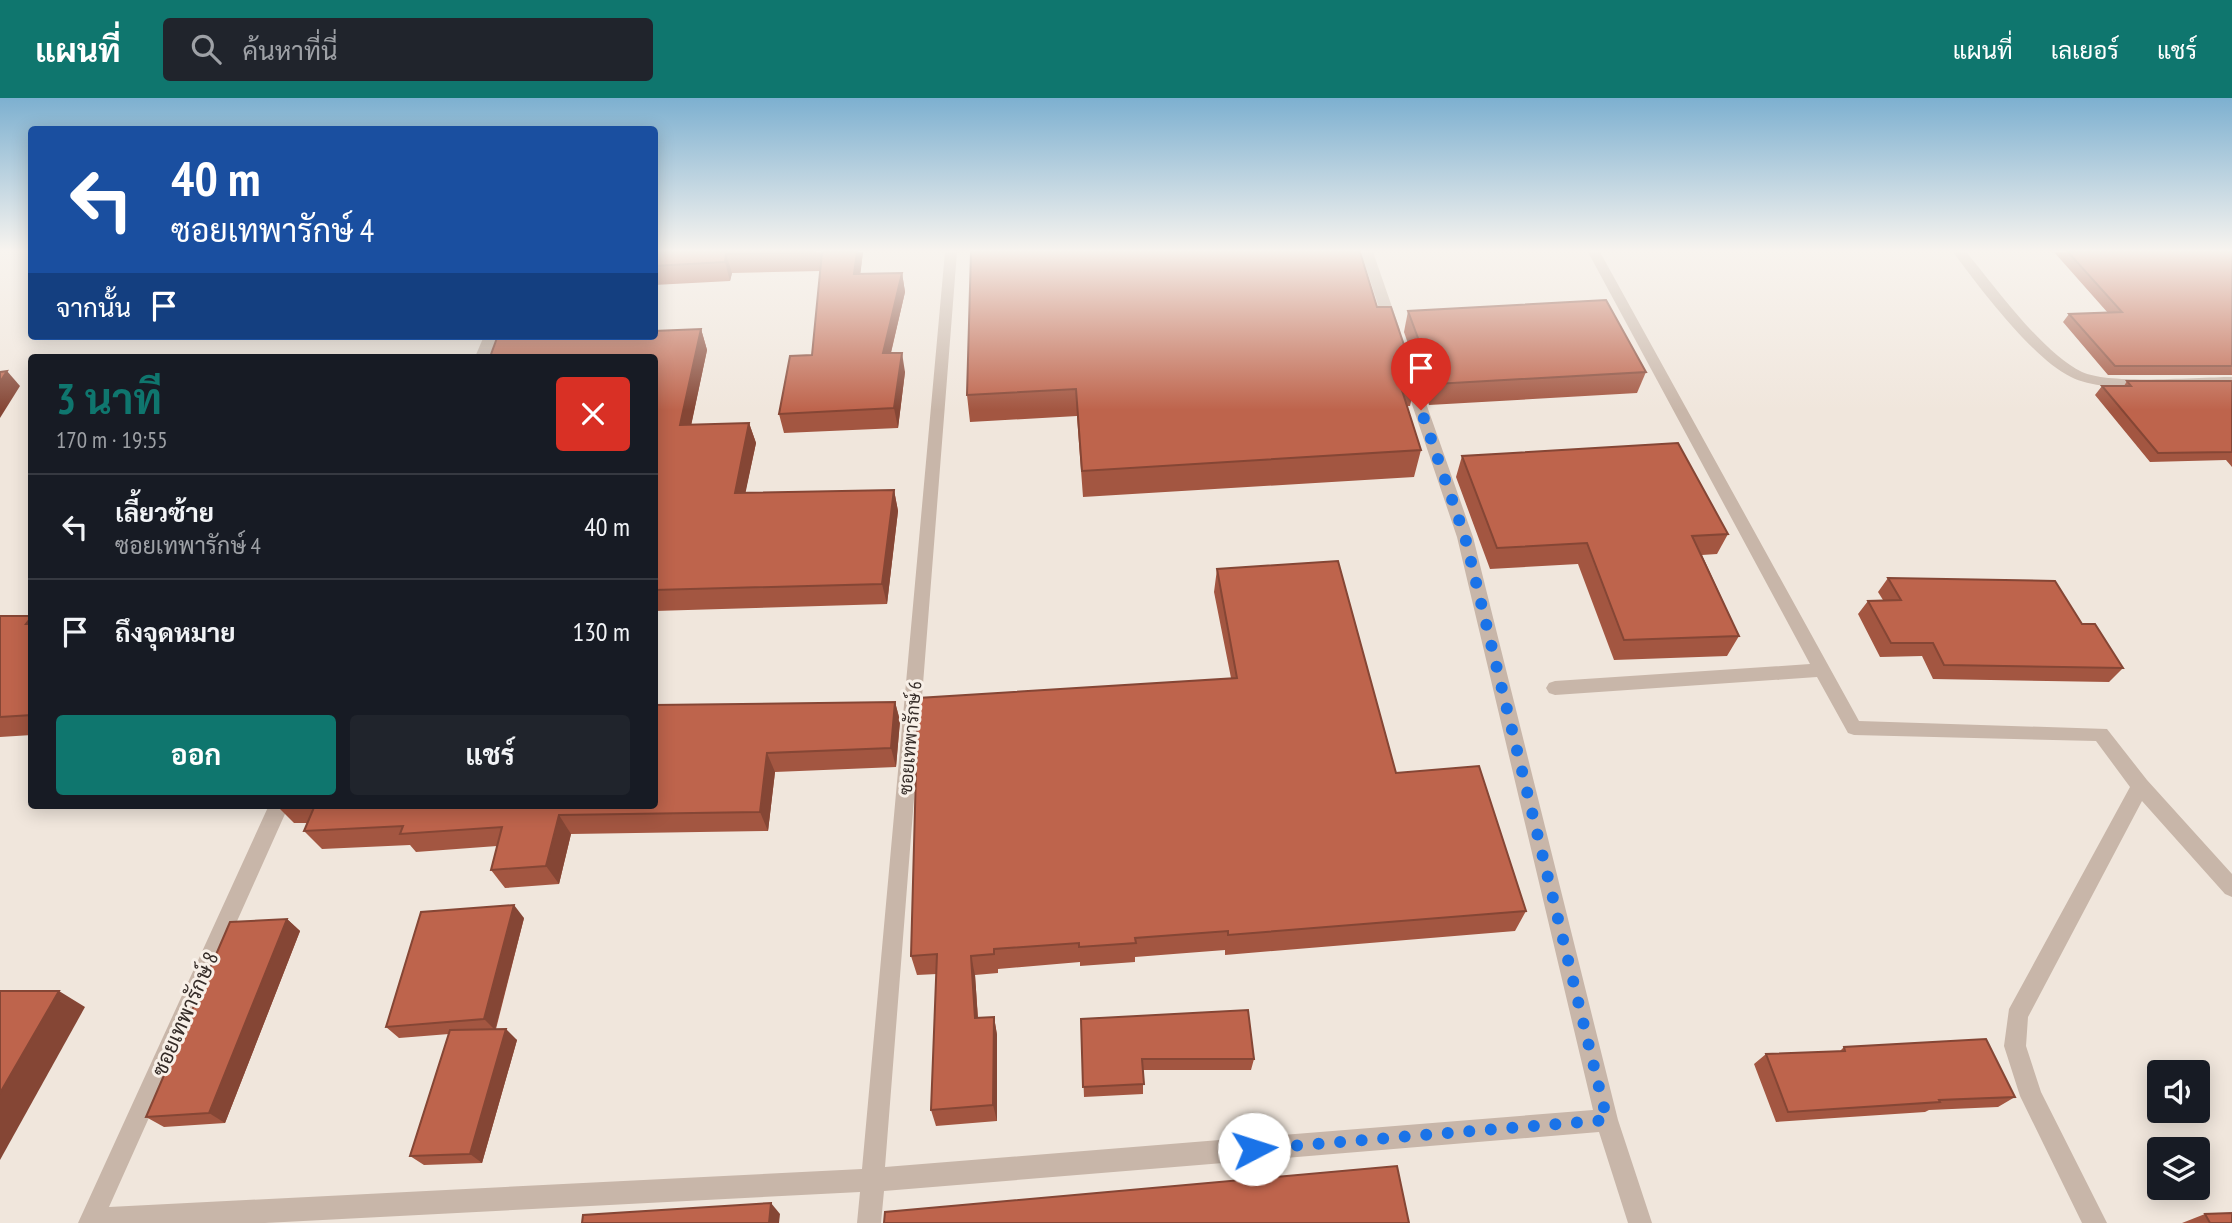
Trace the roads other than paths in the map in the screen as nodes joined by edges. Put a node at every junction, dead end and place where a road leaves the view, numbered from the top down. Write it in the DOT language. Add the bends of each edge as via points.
graph roads {
  1 [pos="947,304"];
  2 [pos="1385,304"];
  3 [pos="1623,304"];
  4 [pos="2005,304"];
  5 [pos="2232,382"];
  6 [pos="1821,670"];
  7 [pos="1555,688"];
  8 [pos="2140,786"];
  9 [pos="277,809"];
  10 [pos="2232,888"];
  11 [pos="1607,1120"];
  12 [pos="873,1180"];
  13 [pos="91,1222"];
  14 [pos="869,1223"];
  15 [pos="1640,1223"];
  16 [pos="2095,1223"];
  1 -- 12 [label="street, ซอยเทพารักษ์ 6"];
  2 -- 11 [label="street" via="1465,537"];
  3 -- 6 [label="street"];
  4 -- 5 [label="street" via="2053,359 2079,376"];
  6 -- 7 [label="street"];
  6 -- 8 [label="street" via="1854,728 2101,734"];
  8 -- 10 [label="street"];
  8 -- 16 [label="street" via="2017,1016 2015,1046 2031,1096"];
  9 -- 13 [label="street, ซอยเทพารักษ์ 8"];
  11 -- 12 [label="street"];
  11 -- 15 [label="street"];
  12 -- 13 [label="street"];
  12 -- 14 [label="street, ซอยเทพารักษ์ 6"];
}
